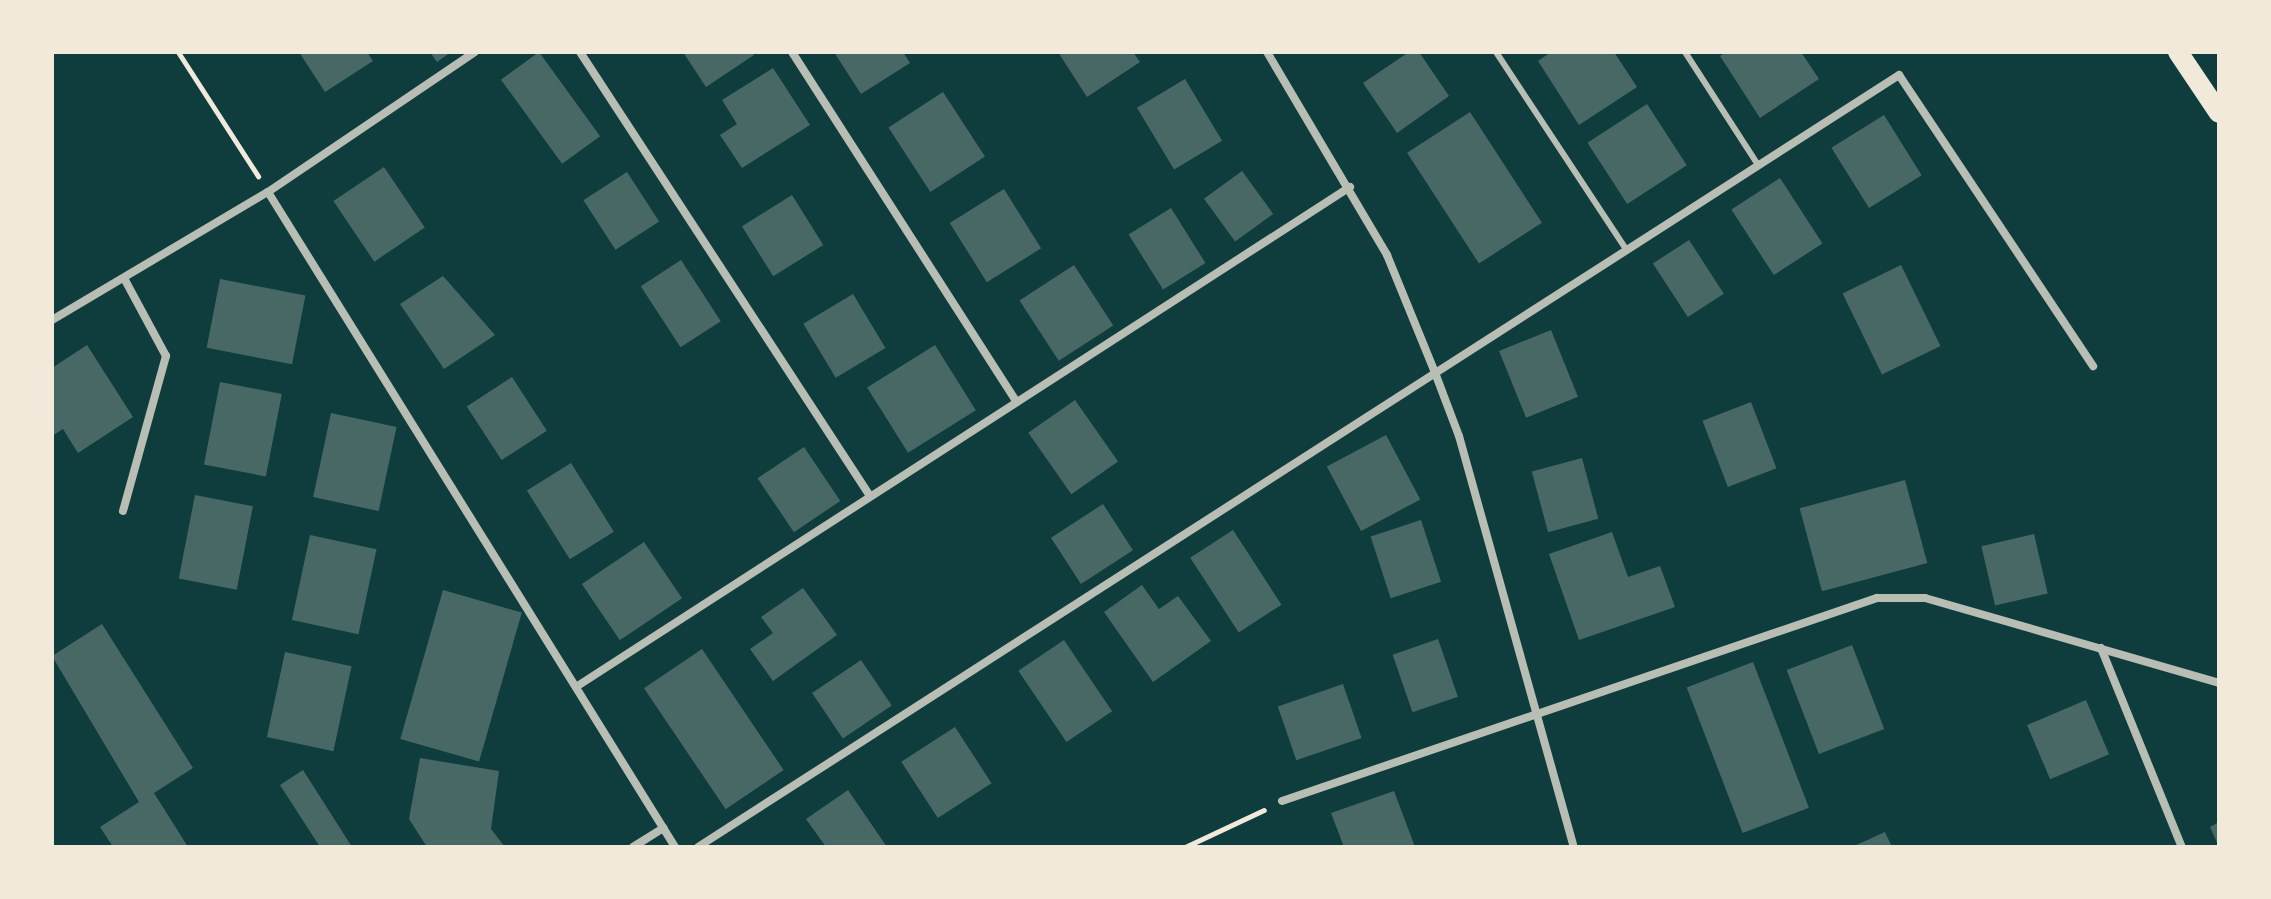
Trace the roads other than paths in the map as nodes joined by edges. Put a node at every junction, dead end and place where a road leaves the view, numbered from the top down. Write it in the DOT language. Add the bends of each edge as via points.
graph roads {
  1 [pos="475,52"];
  2 [pos="580,52"];
  3 [pos="792,52"];
  4 [pos="1267,52"];
  5 [pos="1496,52"];
  6 [pos="1685,52"];
  7 [pos="2178,52"];
  8 [pos="2219,113"];
  9 [pos="1758,165"];
  10 [pos="1350,187"];
  11 [pos="268,192"];
  12 [pos="1626,249"];
  13 [pos="125,280"];
  14 [pos="52,320"];
  15 [pos="2093,366"];
  16 [pos="1434,370"];
  17 [pos="1017,402"];
  18 [pos="870,496"];
  19 [pos="123,511"];
  20 [pos="2101,648"];
  21 [pos="2219,683"];
  22 [pos="579,685"];
  23 [pos="1532,711"];
  24 [pos="1282,801"];
  25 [pos="664,828"];
  26 [pos="633,847"];
  27 [pos="675,847"];
  28 [pos="698,847"];
  29 [pos="1574,847"];
  30 [pos="2182,847"];
  1 -- 11 [label="street"];
  2 -- 18 [label="street"];
  3 -- 17 [label="street"];
  4 -- 10 [label="street"];
  5 -- 12 [label="lane"];
  6 -- 9 [label="lane"];
  7 -- 8 [label="main road"];
  9 -- 12 [label="street"];
  9 -- 15 [label="street" via="1899,75"];
  10 -- 16 [label="street"];
  10 -- 17 [label="street"];
  11 -- 13 [label="street"];
  11 -- 22 [label="street"];
  12 -- 16 [label="street"];
  13 -- 14 [label="street"];
  13 -- 19 [label="street" via="166,356"];
  16 -- 23 [label="street" via="1459,436"];
  16 -- 28 [label="street"];
  17 -- 18 [label="street"];
  18 -- 22 [label="street"];
  20 -- 21 [label="street"];
  20 -- 23 [label="street" via="1925,598 1877,598"];
  20 -- 30 [label="street"];
  22 -- 25 [label="street"];
  23 -- 24 [label="street"];
  23 -- 29 [label="street"];
  25 -- 26 [label="street"];
  25 -- 27 [label="street"];
}
